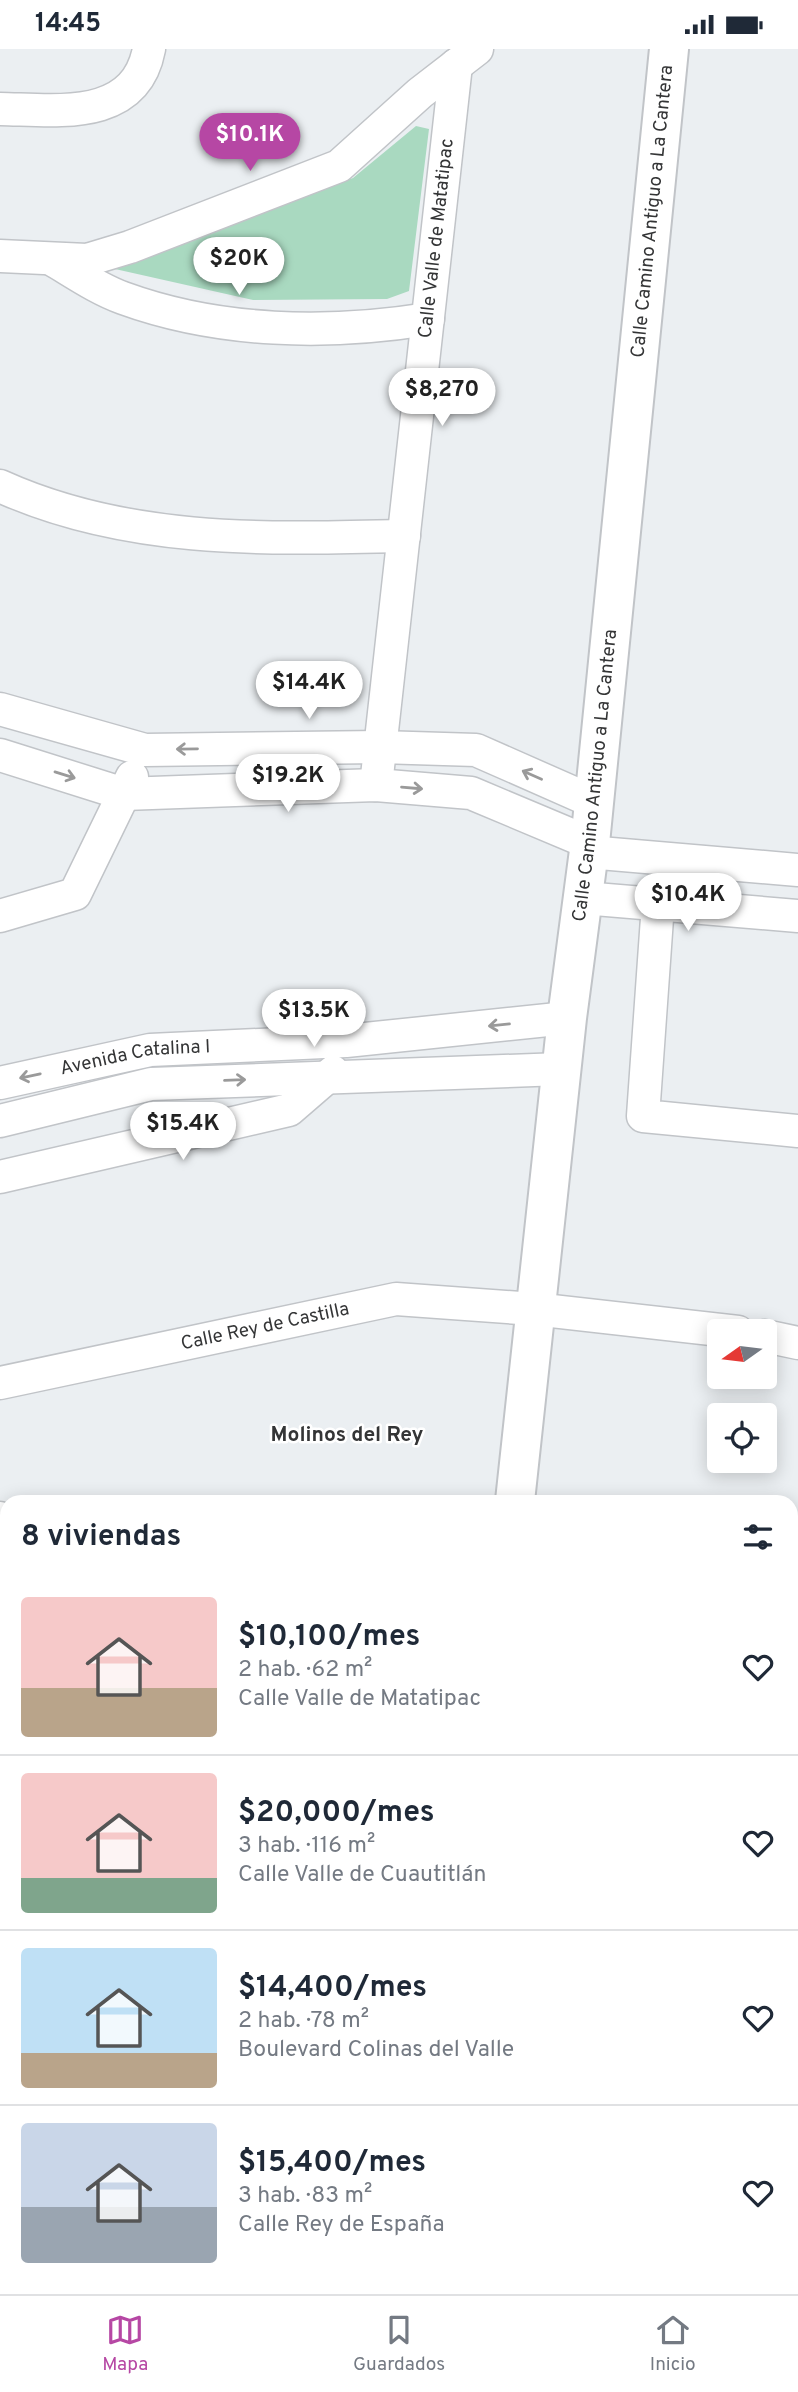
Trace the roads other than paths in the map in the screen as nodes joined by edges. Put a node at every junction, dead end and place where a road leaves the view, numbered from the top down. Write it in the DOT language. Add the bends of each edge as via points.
graph roads {
  1 [pos="149,49"];
  2 [pos="669,49"];
  3 [pos="466,57"];
  4 [pos="0,109"];
  5 [pos="0,256"];
  6 [pos="53,260"];
  7 [pos="428,319"];
  8 [pos="0,486"];
  9 [pos="404,537"];
  10 [pos="0,709"];
  11 [pos="380,747"];
  12 [pos="145,750"];
  13 [pos="0,755"];
  14 [pos="376,785"];
  15 [pos="124,794"];
  16 [pos="594,802"];
  17 [pos="589,848"];
  18 [pos="798,870"];
  19 [pos="583,898"];
  20 [pos="658,904"];
  21 [pos="0,916"];
  22 [pos="798,916"];
  23 [pos="566,1018"];
  24 [pos="345,1041"];
  25 [pos="561,1069"];
  26 [pos="332,1076"];
  27 [pos="0,1083"];
  28 [pos="0,1121"];
  29 [pos="798,1131"];
  30 [pos="0,1178"];
  31 [pos="534,1309"];
  32 [pos="707,1329"];
  33 [pos="777,1339"];
  34 [pos="798,1343"];
  35 [pos="0,1383"];
  36 [pos="516,1495"];
  1 -- 4 [label="street" via="139,79 112,101 50,110"];
  2 -- 16 [label="street, Calle Camino Antiguo a La Cantera"];
  3 -- 6 [label="street, Calle Valle de Matatipac" via="339,166 130,247 87,260"];
  3 -- 7 [label="street, Calle Valle de Matatipac"];
  5 -- 6 [label="street, Calle Valle de Matatipac"];
  6 -- 7 [label="street" via="122,298 183,315 267,328 386,326"];
  7 -- 9 [label="street, Calle Valle de Matatipac"];
  8 -- 9 [label="street" via="130,527 241,539"];
  9 -- 11 [label="street, Calle Valle de Matatipac"];
  10 -- 12 [label="street"];
  11 -- 12 [label="street, one-way"];
  11 -- 14 [label="street, Calle Valle de Matatipac"];
  16 -- 11 [label="street, one-way" via="476,750"];
  12 -- 15 [label="street"];
  13 -- 15 [label="street, one-way"];
  14 -- 15 [label="street"];
  14 -- 17 [label="street, one-way" via="471,793"];
  15 -- 21 [label="street" via="75,894"];
  16 -- 17 [label="street, Calle Camino Antiguo a La Cantera"];
  17 -- 18 [label="street"];
  17 -- 19 [label="street, Calle Camino Antiguo a La Cantera"];
  19 -- 20 [label="street"];
  19 -- 23 [label="street, Calle Camino Antiguo a La Cantera"];
  20 -- 22 [label="street"];
  20 -- 29 [label="street" via="643,1116"];
  23 -- 24 [label="street, Avenida Catalina I, one-way"];
  23 -- 25 [label="street, Calle Camino Antiguo a La Cantera"];
  24 -- 26 [label="street"];
  24 -- 27 [label="street, Avenida Catalina I, one-way" via="150,1050"];
  25 -- 26 [label="street, Avenida Catalina I"];
  25 -- 31 [label="street, Calle Camino Antiguo a La Cantera"];
  28 -- 26 [label="street, Avenida Catalina I, one-way" via="151,1084"];
  26 -- 30 [label="street" via="289,1110"];
  31 -- 32 [label="street, Calle Rey de Castilla"];
  31 -- 35 [label="street, Calle Rey de Castilla" via="396,1299"];
  31 -- 36 [label="street, Calle Camino Antiguo a La Cantera"];
  33 -- 34 [label="street"];
}
